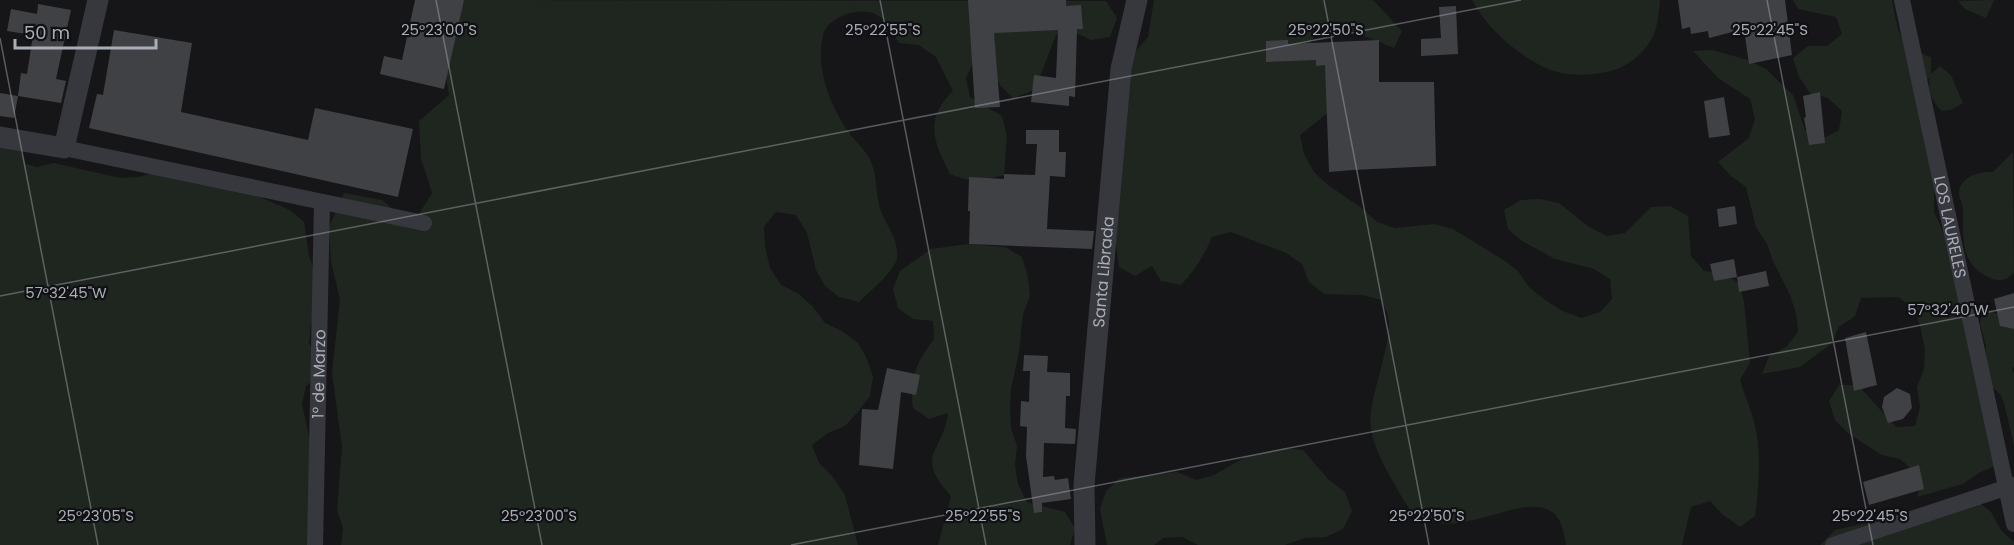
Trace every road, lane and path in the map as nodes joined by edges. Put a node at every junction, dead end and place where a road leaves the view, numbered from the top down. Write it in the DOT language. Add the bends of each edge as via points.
graph roads {
  1 [pos="98,0"];
  2 [pos="1137,0"];
  3 [pos="1902,0"];
  4 [pos="0,137"];
  5 [pos="64,148"];
  6 [pos="322,202"];
  7 [pos="424,224"];
  8 [pos="2010,487"];
  9 [pos="2014,524"];
  10 [pos="315,545"];
  11 [pos="1085,545"];
  12 [pos="1833,545"];
  1 -- 5 [label="street"];
  2 -- 11 [label="street, Santa Librada" via="1121,69 1084,485"];
  3 -- 8 [label="street, LOS LAURELES"];
  4 -- 5 [label="street"];
  5 -- 6 [label="street"];
  6 -- 7 [label="street"];
  6 -- 10 [label="street, 1° de Marzo"];
  8 -- 9 [label="street, LOS LAURELES"];
  8 -- 12 [label="street"];
}
